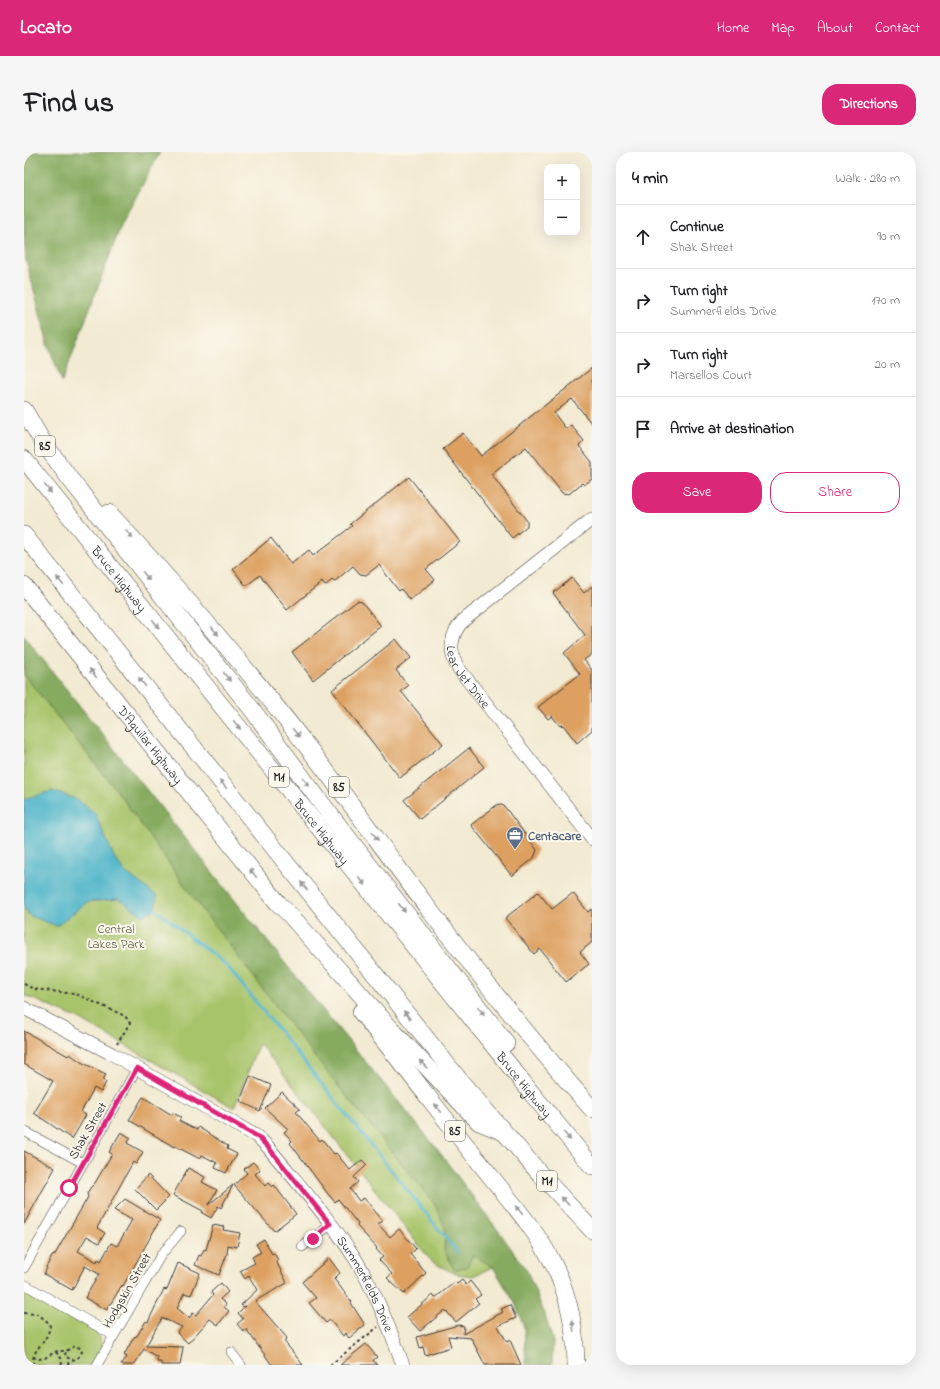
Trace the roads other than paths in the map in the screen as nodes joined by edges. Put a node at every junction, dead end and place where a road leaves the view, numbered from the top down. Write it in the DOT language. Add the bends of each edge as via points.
graph roads {
  1 [pos="24,410"];
  2 [pos="24,459"];
  3 [pos="70,479"];
  4 [pos="592,519"];
  5 [pos="24,535"];
  6 [pos="24,586"];
  7 [pos="592,839"];
  8 [pos="278,903"];
  9 [pos="24,1008"];
  10 [pos="137,1068"];
  11 [pos="533,1095"];
  12 [pos="592,1109"];
  13 [pos="24,1132"];
  14 [pos="503,1132"];
  15 [pos="84,1163"];
  16 [pos="592,1166"];
  17 [pos="330,1224"];
  18 [pos="592,1230"];
  19 [pos="181,1232"];
  20 [pos="302,1247"];
  21 [pos="24,1268"];
  22 [pos="24,1284"];
  23 [pos="114,1336"];
  24 [pos="231,1352"];
  25 [pos="98,1365"];
  26 [pos="241,1365"];
  27 [pos="403,1365"];
  28 [pos="576,1365"];
  1 -- 3 [label="highway, 85"];
  2 -- 11 [label="highway, Bruce Highway / M1, one-way"];
  3 -- 11 [label="highway, one-way" via="251,708 524,1067"];
  3 -- 12 [label="highway, 85, one-way" via="91,493 222,640 356,809 432,914 538,1047"];
  4 -- 7 [label="street, Lear Jet Drive" via="464,620 456,629 452,644 454,660 459,669"];
  14 -- 5 [label="highway, M1, one-way"];
  8 -- 6 [label="highway, D'Aguilar Highway / 85, one-way"];
  14 -- 8 [label="highway, one-way" via="479,1122"];
  28 -- 8 [label="highway, 85, one-way" via="570,1310 558,1274 543,1244 510,1199 286,919"];
  9 -- 10 [label="street, Summerfields Drive"];
  10 -- 15 [label="street, Shak Street"];
  10 -- 17 [label="street, Summerfields Drive" via="258,1137"];
  11 -- 16 [label="highway, Bruce Highway / M1, one-way"];
  13 -- 15 [label="street"];
  18 -- 14 [label="highway, M1, one-way"];
  15 -- 21 [label="street, Shak Street"];
  17 -- 20 [label="street"];
  17 -- 27 [label="street, Summerfields Drive" via="368,1280"];
  19 -- 23 [label="street, Hodgskin Street" via="161,1255"];
  22 -- 23 [label="street"];
  23 -- 25 [label="street, Hodgskin Street"];
  24 -- 26 [label="street"];
}
